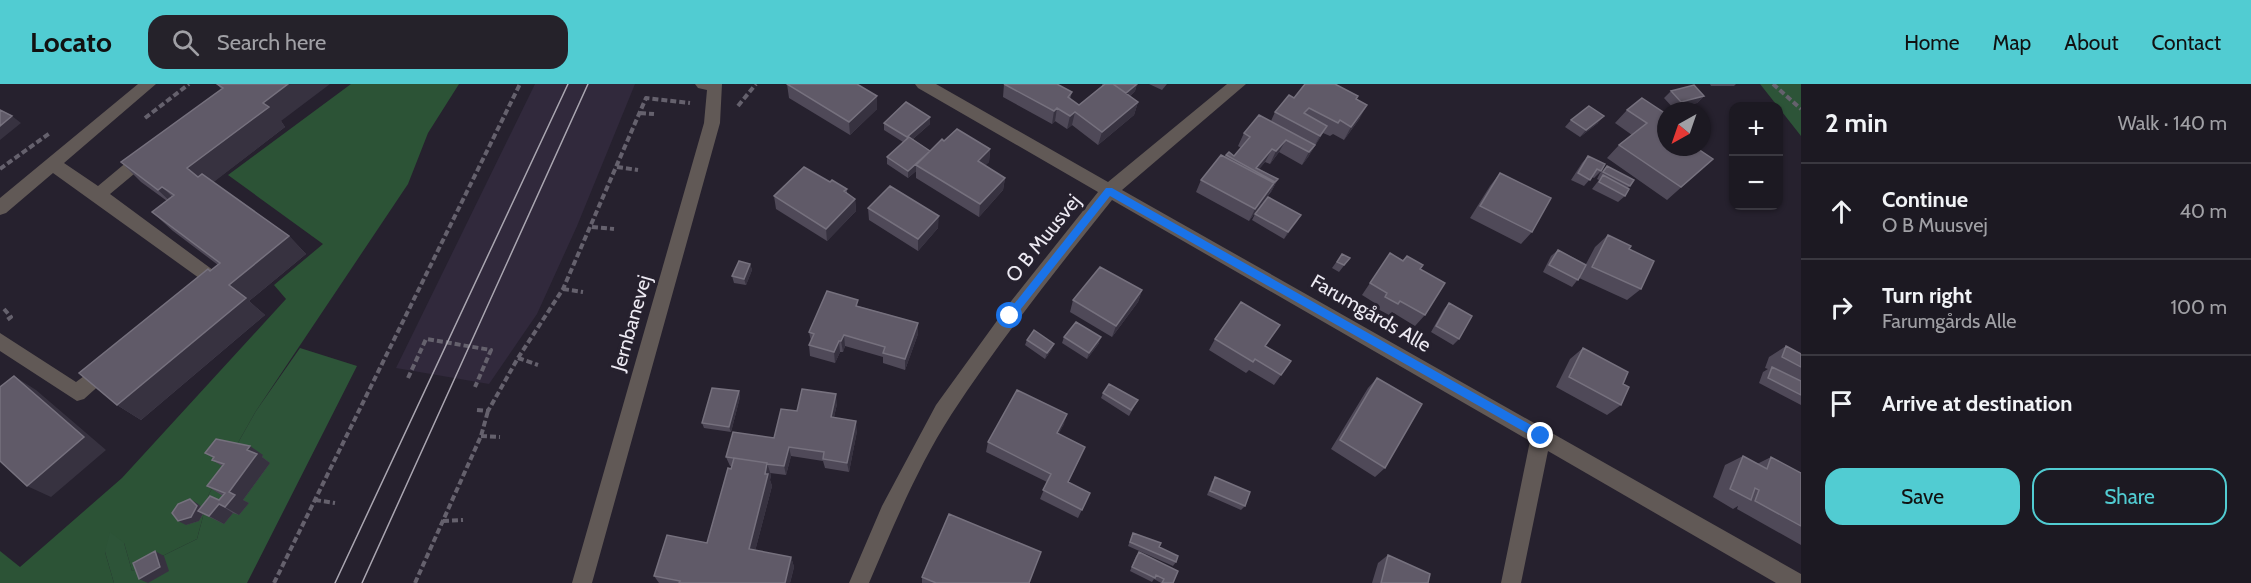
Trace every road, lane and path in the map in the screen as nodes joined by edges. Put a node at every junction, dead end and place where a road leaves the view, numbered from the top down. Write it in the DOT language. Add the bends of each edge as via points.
graph roads {
  1 [pos="148,84"];
  2 [pos="520,84"];
  3 [pos="702,84"];
  4 [pos="756,84"];
  5 [pos="922,84"];
  6 [pos="1238,84"];
  7 [pos="1773,84"];
  8 [pos="713,106"];
  9 [pos="1801,109"];
  10 [pos="640,113"];
  11 [pos="654,114"];
  12 [pos="161,143"];
  13 [pos="53,164"];
  14 [pos="617,167"];
  15 [pos="638,170"];
  16 [pos="1109,191"];
  17 [pos="98,195"];
  18 [pos="0,208"];
  19 [pos="592,227"];
  20 [pos="614,229"];
  21 [pos="563,289"];
  22 [pos="583,292"];
  23 [pos="184,301"];
  24 [pos="0,341"];
  25 [pos="122,355"];
  26 [pos="518,358"];
  27 [pos="538,365"];
  28 [pos="408,378"];
  29 [pos="475,387"];
  30 [pos="477,410"];
  31 [pos="488,411"];
  32 [pos="481,436"];
  33 [pos="1541,436"];
  34 [pos="500,437"];
  35 [pos="315,500"];
  36 [pos="335,503"];
  37 [pos="463,520"];
  38 [pos="443,521"];
  39 [pos="274,583"];
  40 [pos="415,583"];
  41 [pos="582,583"];
  42 [pos="859,583"];
  43 [pos="1511,583"];
  44 [pos="1796,583"];
  1 -- 13 [label="street"];
  2 -- 35 [label="path"];
  3 -- 8 [label="street, Jernbanevej" via="715,86"];
  4 -- 8 [label="path" via="743,103 733,109"];
  5 -- 16 [label="street, Farumgårds Alle"];
  6 -- 16 [label="street, O B Muusvej"];
  7 -- 9 [label="path"];
  8 -- 10 [label="path" via="646,98"];
  8 -- 41 [label="street, Jernbanevej" via="712,123"];
  10 -- 11 [label="path"];
  10 -- 14 [label="path"];
  12 -- 17 [label="street"];
  13 -- 17 [label="street"];
  13 -- 18 [label="street"];
  14 -- 15 [label="path"];
  14 -- 19 [label="path"];
  16 -- 33 [label="street, Farumgårds Alle"];
  16 -- 42 [label="street, O B Muusvej" via="1018,305 943,411 889,513"];
  17 -- 23 [label="street" via="211,278"];
  19 -- 20 [label="path"];
  19 -- 21 [label="path"];
  21 -- 22 [label="path"];
  21 -- 26 [label="path"];
  24 -- 25 [label="street" via="77,393"];
  26 -- 27 [label="path"];
  26 -- 31 [label="path"];
  28 -- 29 [label="path" via="426,339 491,350"];
  30 -- 31 [label="path"];
  31 -- 32 [label="path"];
  32 -- 34 [label="path"];
  32 -- 38 [label="path"];
  33 -- 43 [label="street"];
  33 -- 44 [label="street, Farumgårds Alle"];
  35 -- 36 [label="path"];
  35 -- 39 [label="path"];
  37 -- 38 [label="path"];
  38 -- 40 [label="path"];
}
